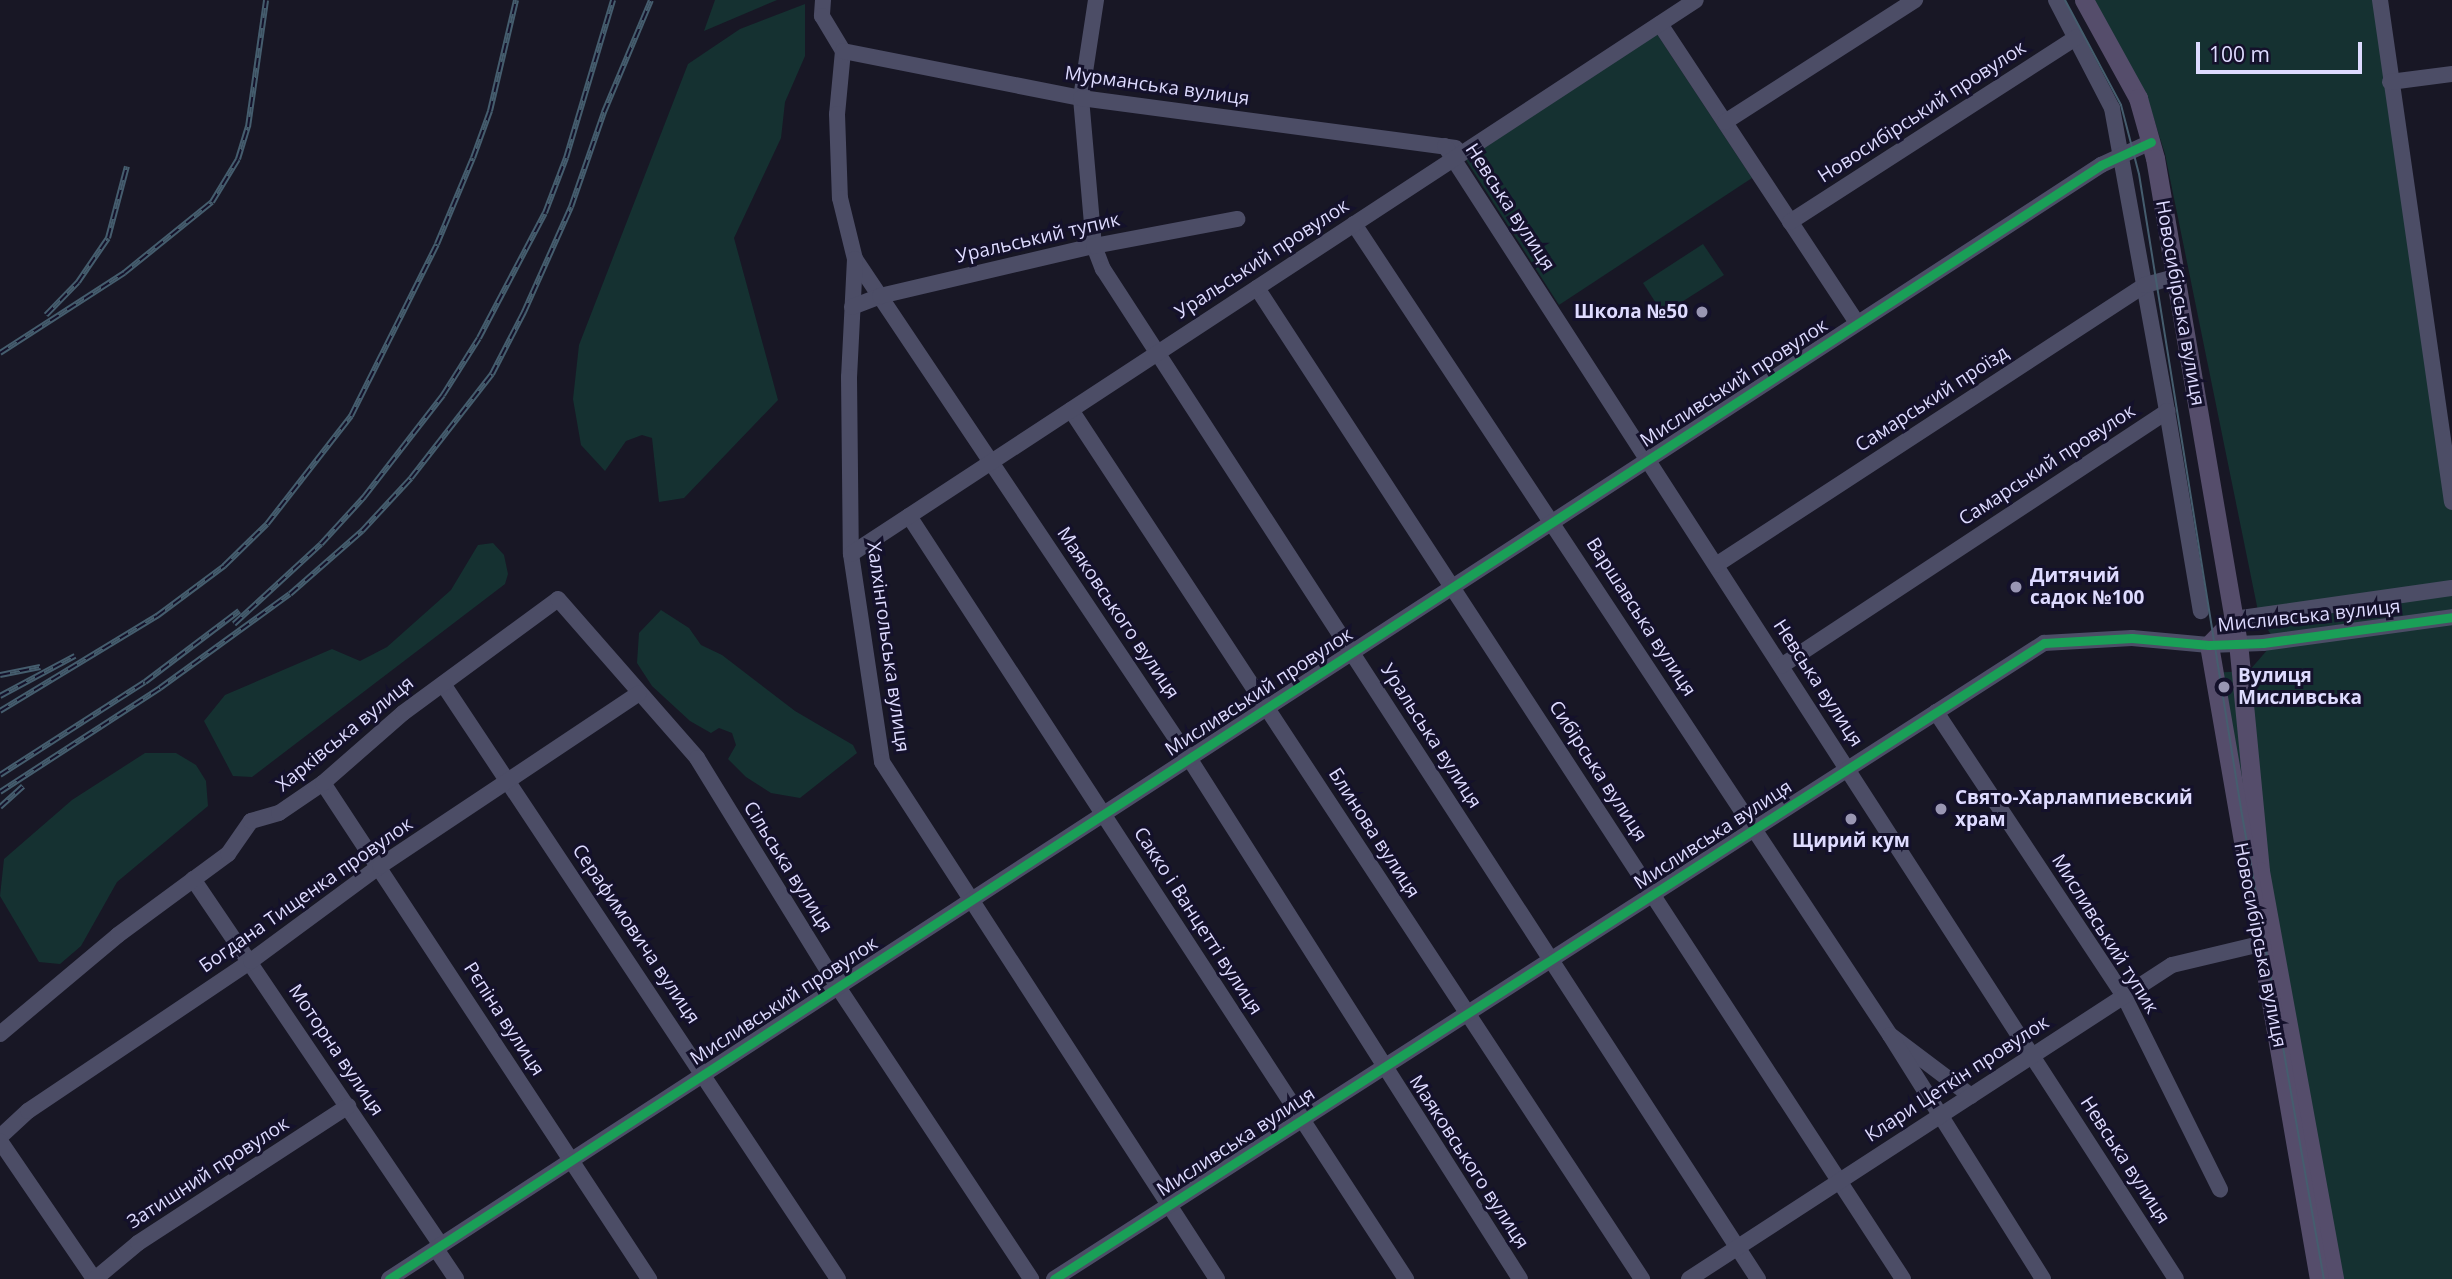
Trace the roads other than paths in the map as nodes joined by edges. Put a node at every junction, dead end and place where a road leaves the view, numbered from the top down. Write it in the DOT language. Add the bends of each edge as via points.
graph roads {
  1 [pos="822,0"];
  2 [pos="1096,0"];
  3 [pos="1696,0"];
  4 [pos="1915,0"];
  5 [pos="2056,0"];
  6 [pos="2084,0"];
  7 [pos="2380,0"];
  8 [pos="1660,24"];
  9 [pos="2077,37"];
  10 [pos="843,51"];
  11 [pos="2452,74"];
  12 [pos="2390,82"];
  13 [pos="1081,98"];
  14 [pos="1725,122"];
  15 [pos="2151,142"];
  16 [pos="1449,153"];
  17 [pos="2123,153"];
  18 [pos="1237,219"];
  19 [pos="1790,222"];
  20 [pos="1354,224"];
  21 [pos="1094,246"];
  22 [pos="855,259"];
  23 [pos="2175,277"];
  24 [pos="2145,285"];
  25 [pos="1257,288"];
  26 [pos="880,296"];
  27 [pos="852,307"];
  28 [pos="1857,323"];
  29 [pos="1157,353"];
  30 [pos="1071,410"];
  31 [pos="2167,411"];
  32 [pos="1648,459"];
  33 [pos="991,462"];
  34 [pos="2452,502"];
  35 [pos="909,516"];
  36 [pos="1553,521"];
  37 [pos="851,554"];
  38 [pos="1716,565"];
  39 [pos="1452,587"];
  40 [pos="2452,587"];
  41 [pos="558,599"];
  42 [pos="2202,611"];
  43 [pos="2452,617"];
  44 [pos="2234,620"];
  45 [pos="2209,645"];
  46 [pos="1352,652"];
  47 [pos="2239,652"];
  48 [pos="1782,666"];
  49 [pos="443,684"];
  50 [pos="639,692"];
  51 [pos="1266,708"];
  52 [pos="1936,712"];
  53 [pos="2246,737"];
  54 [pos="2224,739"];
  55 [pos="1189,758"];
  56 [pos="1848,769"];
  57 [pos="510,782"];
  58 [pos="323,783"];
  59 [pos="1103,814"];
  60 [pos="1754,829"];
  61 [pos="380,866"];
  62 [pos="193,879"];
  63 [pos="1654,894"];
  64 [pos="970,901"];
  65 [pos="2260,944"];
  66 [pos="1551,960"];
  67 [pos="251,961"];
  68 [pos="838,987"];
  69 [pos="2123,996"];
  70 [pos="1467,1014"];
  71 [pos="0,1034"];
  72 [pos="1890,1035"];
  73 [pos="2033,1055"];
  74 [pos="1384,1068"];
  75 [pos="704,1074"];
  76 [pos="1971,1096"];
  77 [pos="348,1106"];
  78 [pos="1937,1117"];
  79 [pos="1302,1120"];
  80 [pos="0,1139"];
  81 [pos="571,1160"];
  82 [pos="1840,1180"];
  83 [pos="2220,1189"];
  84 [pos="1169,1205"];
  85 [pos="439,1247"];
  86 [pos="1737,1247"];
  87 [pos="94,1279"];
  88 [pos="389,1279"];
  89 [pos="456,1279"];
  90 [pos="649,1279"];
  91 [pos="838,1279"];
  92 [pos="1031,1279"];
  93 [pos="1054,1279"];
  94 [pos="1217,1279"];
  95 [pos="1406,1279"];
  96 [pos="1520,1279"];
  97 [pos="1642,1279"];
  98 [pos="1689,1279"];
  99 [pos="1758,1279"];
  100 [pos="1903,1279"];
  101 [pos="2043,1279"];
  102 [pos="2176,1279"];
  103 [pos="2319,1279"];
  104 [pos="2334,1279"];
  1 -- 10 [label="street" via="822,16"];
  2 -- 13 [label="street, Уральська вулиця"];
  3 -- 8 [label="street"];
  4 -- 14 [label="street"];
  5 -- 9 [label="street, Новосибірська вулиця"];
  6 -- 15 [label="main road, Новосибірська вулиця" via="2138,98"];
  7 -- 12 [label="street"];
  8 -- 14 [label="street"];
  8 -- 16 [label="street, Мурманська вулиця" via="1468,149"];
  9 -- 17 [label="street, Новосибірська вулиця" via="2112,108"];
  9 -- 19 [label="street, Новосибірський провулок"];
  10 -- 13 [label="street, Мурманська вулиця"];
  10 -- 22 [label="street, Маяковського вулиця" via="836,114 840,198"];
  11 -- 12 [label="street"];
  12 -- 34 [label="street"];
  13 -- 16 [label="street, Мурманська вулиця"];
  13 -- 21 [label="street, Уральська вулиця"];
  14 -- 19 [label="street"];
  15 -- 17 [label="street, Мисливський провулок"];
  15 -- 23 [label="main road, Новосибірська вулиця"];
  16 -- 20 [label="street, Уральський провулок"];
  16 -- 32 [label="street, Невська вулиця"];
  17 -- 24 [label="street, Новосибірська вулиця"];
  17 -- 28 [label="street, Мисливський провулок"];
  18 -- 21 [label="street, Уральський тупик"];
  19 -- 28 [label="street"];
  20 -- 25 [label="street, Уральський провулок"];
  20 -- 36 [label="street, Варшавська вулиця"];
  21 -- 26 [label="street, Уральський тупик"];
  21 -- 29 [label="street, Уральська вулиця" via="1103,269"];
  22 -- 26 [label="street, Маяковського вулиця"];
  22 -- 27 [label="street, Халхінгольська вулиця"];
  23 -- 24 [label="street, Самарський проїзд"];
  23 -- 44 [label="main road, Новосибірська вулиця"];
  24 -- 31 [label="street, Новосибірська вулиця"];
  24 -- 38 [label="street, Самарський проїзд"];
  25 -- 29 [label="street, Уральський провулок"];
  25 -- 39 [label="street, Сибірська вулиця"];
  26 -- 27 [label="street, Уральський тупик"];
  26 -- 33 [label="street, Маяковського вулиця"];
  27 -- 37 [label="street, Халхінгольська вулиця"];
  28 -- 32 [label="street, Мисливський провулок"];
  29 -- 30 [label="street, Уральський провулок"];
  29 -- 46 [label="street, Уральська вулиця"];
  30 -- 33 [label="street, Уральський провулок"];
  30 -- 51 [label="street, Блинова вулиця"];
  31 -- 42 [label="street, Самарський провулок"];
  31 -- 48 [label="street, Самарський провулок"];
  32 -- 36 [label="street, Мисливський провулок"];
  32 -- 38 [label="street, Невська вулиця"];
  33 -- 35 [label="street, Уральський провулок"];
  33 -- 55 [label="street, Маяковського вулиця"];
  35 -- 37 [label="street, Уральський провулок"];
  35 -- 59 [label="street, Сакко і Ванцетті вулиця"];
  36 -- 39 [label="street, Мисливський провулок"];
  36 -- 60 [label="street, Варшавська вулиця"];
  37 -- 64 [label="street, Халхінгольська вулиця" via="882,762"];
  38 -- 48 [label="street, Невська вулиця"];
  39 -- 46 [label="street, Мисливський провулок"];
  39 -- 63 [label="street, Сибірська вулиця"];
  40 -- 44 [label="street, Мисливська вулиця"];
  41 -- 49 [label="street, Харківська вулиця"];
  41 -- 50 [label="street, Сільська вулиця"];
  43 -- 47 [label="street, Мисливська вулиця" via="2261,643"];
  44 -- 45 [label="main road"];
  44 -- 47 [label="main road, Новосибірська вулиця"];
  45 -- 47 [label="street, Мисливська вулиця"];
  45 -- 52 [label="street, Мисливська вулиця" via="2132,638 2053,639"];
  45 -- 54 [label="main road, Новосибірська вулиця"];
  46 -- 51 [label="street, Мисливський провулок"];
  46 -- 66 [label="street, Уральська вулиця"];
  47 -- 53 [label="main road, Новосибірська вулиця"];
  48 -- 56 [label="street, Невська вулиця"];
  49 -- 57 [label="street, Серафимовича вулиця"];
  49 -- 58 [label="street, Харківська вулиця"];
  50 -- 57 [label="street, Богдана Тищенка провулок"];
  50 -- 68 [label="street, Сільська вулиця" via="697,758"];
  51 -- 55 [label="street, Мисливський провулок"];
  51 -- 70 [label="street, Блинова вулиця"];
  52 -- 56 [label="street, Мисливська вулиця"];
  52 -- 69 [label="street, Мисливський тупик"];
  53 -- 54 [label="main road"];
  53 -- 104 [label="main road, Новосибірська вулиця" via="2260,872"];
  54 -- 65 [label="main road, Новосибірська вулиця"];
  55 -- 59 [label="street, Мисливський провулок"];
  55 -- 74 [label="street, Маяковського вулиця"];
  56 -- 60 [label="street, Мисливська вулиця"];
  56 -- 73 [label="street, Невська вулиця"];
  57 -- 61 [label="street, Богдана Тищенка провулок"];
  57 -- 75 [label="street, Серафимовича вулиця"];
  58 -- 61 [label="street, Рєпіна вулиця"];
  58 -- 62 [label="street, Харківська вулиця" via="279,813 251,821 228,854"];
  59 -- 64 [label="street, Мисливський провулок"];
  59 -- 79 [label="street, Сакко і Ванцетті вулиця"];
  60 -- 63 [label="street, Мисливська вулиця"];
  60 -- 72 [label="street, Варшавська вулиця"];
  61 -- 67 [label="street, Богдана Тищенка провулок"];
  61 -- 81 [label="street, Рєпіна вулиця"];
  62 -- 67 [label="street, Моторна вулиця"];
  62 -- 71 [label="street, Харківська вулиця"];
  63 -- 66 [label="street, Мисливська вулиця"];
  63 -- 82 [label="street, Сибірська вулиця"];
  64 -- 68 [label="street, Мисливський провулок"];
  64 -- 84 [label="street, Халхінгольська вулиця"];
  65 -- 69 [label="street, Клари Цеткін провулок" via="2181,960"];
  65 -- 103 [label="main road, Новосибірська вулиця"];
  66 -- 70 [label="street, Мисливська вулиця"];
  66 -- 86 [label="street, Уральська вулиця"];
  67 -- 77 [label="street, Моторна вулиця"];
  67 -- 80 [label="street, Богдана Тищенка провулок" via="28,1111"];
  68 -- 75 [label="street, Мисливський провулок"];
  68 -- 92 [label="street, Сільська вулиця"];
  69 -- 73 [label="street, Клари Цеткін провулок"];
  69 -- 83 [label="street, Мисливський тупик"];
  70 -- 74 [label="street, Мисливська вулиця"];
  70 -- 97 [label="street, Блинова вулиця"];
  72 -- 76 [label="street, Варшавська вулиця"];
  72 -- 78 [label="street, Варшавська вулиця"];
  73 -- 76 [label="street, Клари Цеткін провулок"];
  73 -- 102 [label="street, Невська вулиця"];
  74 -- 79 [label="street, Мисливська вулиця"];
  74 -- 96 [label="street, Маяковського вулиця"];
  75 -- 81 [label="street, Мисливський провулок"];
  75 -- 91 [label="street, Серафимовича вулиця"];
  76 -- 78 [label="street, Клари Цеткін провулок"];
  77 -- 85 [label="street, Моторна вулиця"];
  77 -- 87 [label="street, Затишний провулок" via="138,1243"];
  78 -- 82 [label="street, Клари Цеткін провулок"];
  78 -- 101 [label="street, Варшавська вулиця"];
  79 -- 84 [label="street, Мисливська вулиця"];
  79 -- 95 [label="street, Сакко і Ванцетті вулиця"];
  80 -- 87 [label="street"];
  81 -- 85 [label="street, Мисливський провулок"];
  81 -- 90 [label="street, Рєпіна вулиця"];
  82 -- 86 [label="street, Клари Цеткін провулок"];
  82 -- 100 [label="street, Сибірська вулиця"];
  84 -- 93 [label="street, Мисливська вулиця"];
  84 -- 94 [label="street, Халхінгольська вулиця"];
  85 -- 88 [label="street, Мисливський провулок"];
  85 -- 89 [label="street, Моторна вулиця"];
  86 -- 98 [label="street, Клари Цеткін провулок"];
  86 -- 99 [label="street, Уральська вулиця"];
}
